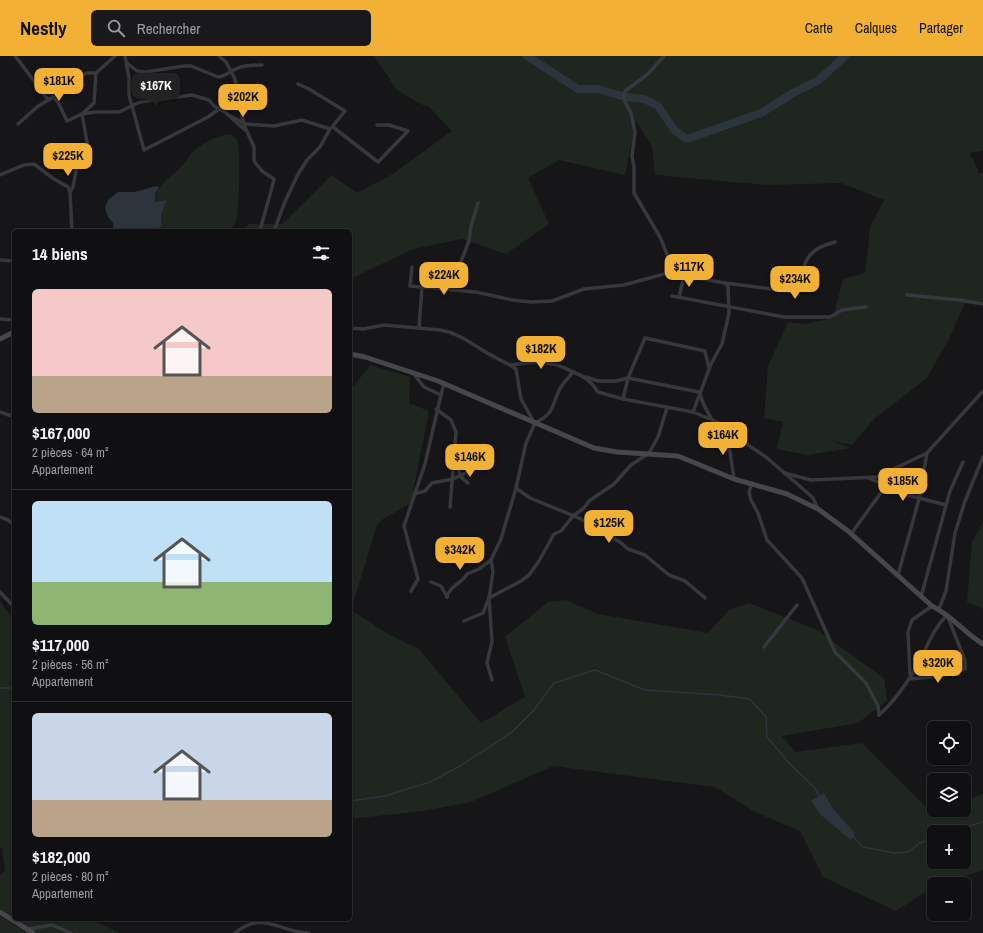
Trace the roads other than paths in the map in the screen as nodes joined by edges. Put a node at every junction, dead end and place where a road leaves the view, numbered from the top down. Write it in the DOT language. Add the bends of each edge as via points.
graph roads {
  1 [pos="15,56"];
  2 [pos="115,56"];
  3 [pos="125,56"];
  4 [pos="219,56"];
  5 [pos="664,56"];
  6 [pos="126,62"];
  7 [pos="262,65"];
  8 [pos="231,72"];
  9 [pos="96,73"];
  10 [pos="298,84"];
  11 [pos="53,97"];
  12 [pos="49,100"];
  13 [pos="133,104"];
  14 [pos="219,109"];
  15 [pos="82,114"];
  16 [pos="230,116"];
  17 [pos="243,122"];
  18 [pos="18,124"];
  19 [pos="377,125"];
  20 [pos="331,128"];
  21 [pos="245,130"];
  22 [pos="0,175"];
  23 [pos="70,192"];
  24 [pos="478,203"];
  25 [pos="72,229"];
  26 [pos="260,229"];
  27 [pos="275,229"];
  28 [pos="835,242"];
  29 [pos="0,260"];
  30 [pos="12,261"];
  31 [pos="412,267"];
  32 [pos="668,273"];
  33 [pos="684,276"];
  34 [pos="725,283"];
  35 [pos="422,287"];
  36 [pos="447,288"];
  37 [pos="907,295"];
  38 [pos="672,296"];
  39 [pos="679,297"];
  40 [pos="983,304"];
  41 [pos="729,306"];
  42 [pos="866,307"];
  43 [pos="0,319"];
  44 [pos="12,320"];
  45 [pos="352,328"];
  46 [pos="419,328"];
  47 [pos="12,333"];
  48 [pos="0,339"];
  49 [pos="352,354"];
  50 [pos="511,365"];
  51 [pos="709,369"];
  52 [pos="411,371"];
  53 [pos="573,372"];
  54 [pos="583,375"];
  55 [pos="628,378"];
  56 [pos="444,383"];
  57 [pos="983,391"];
  58 [pos="699,392"];
  59 [pos="440,395"];
  60 [pos="623,399"];
  61 [pos="667,408"];
  62 [pos="436,409"];
  63 [pos="0,412"];
  64 [pos="693,412"];
  65 [pos="12,416"];
  66 [pos="712,420"];
  67 [pos="534,423"];
  68 [pos="727,431"];
  69 [pos="455,447"];
  70 [pos="927,453"];
  71 [pos="646,454"];
  72 [pos="983,457"];
  73 [pos="454,461"];
  74 [pos="962,462"];
  75 [pos="482,465"];
  76 [pos="488,466"];
  77 [pos="897,467"];
  78 [pos="784,473"];
  79 [pos="460,474"];
  80 [pos="868,478"];
  81 [pos="453,479"];
  82 [pos="734,479"];
  83 [pos="468,483"];
  84 [pos="752,483"];
  85 [pos="886,486"];
  86 [pos="516,488"];
  87 [pos="414,494"];
  88 [pos="919,499"];
  89 [pos="946,505"];
  90 [pos="450,507"];
  91 [pos="818,509"];
  92 [pos="573,516"];
  93 [pos="0,517"];
  94 [pos="12,523"];
  95 [pos="851,534"];
  96 [pos="491,560"];
  97 [pos="898,575"];
  98 [pos="431,582"];
  99 [pos="411,591"];
  100 [pos="0,592"];
  101 [pos="921,597"];
  102 [pos="489,598"];
  103 [pos="705,598"];
  104 [pos="12,605"];
  105 [pos="797,605"];
  106 [pos="932,606"];
  107 [pos="938,609"];
  108 [pos="947,615"];
  109 [pos="464,621"];
  110 [pos="983,644"];
  111 [pos="764,647"];
  112 [pos="910,677"];
  113 [pos="492,680"];
  114 [pos="0,912"];
  115 [pos="12,920"];
  116 [pos="14,921"];
  117 [pos="27,930"];
  118 [pos="33,933"];
  119 [pos="71,933"];
  120 [pos="235,933"];
  121 [pos="309,933"];
  1 -- 12 [label="street"];
  2 -- 9 [label="street"];
  3 -- 6 [label="street"];
  4 -- 8 [label="street"];
  5 -- 32 [label="street" via="623,96 631,113 635,132 632,156 634,194 667,251 672,266"];
  6 -- 8 [label="street" via="137,71 146,72 184,66 191,66 218,77"];
  6 -- 13 [label="street" via="129,95"];
  7 -- 8 [label="street" via="247,66"];
  8 -- 17 [label="street" via="239,94"];
  9 -- 11 [label="street" via="87,73 76,78 63,86"];
  9 -- 15 [label="street" via="94,103"];
  10 -- 20 [label="street" via="344,110"];
  11 -- 12 [label="street"];
  11 -- 15 [label="street" via="67,121"];
  12 -- 18 [label="street" via="36,107"];
  13 -- 14 [label="street" via="192,95 209,100"];
  13 -- 14 [label="street" via="144,150"];
  13 -- 15 [label="street" via="119,112"];
  14 -- 16 [label="street"];
  15 -- 23 [label="street" via="88,147 84,160 77,166"];
  16 -- 17 [label="street"];
  16 -- 21 [label="street"];
  17 -- 20 [label="street" via="274,126 302,120"];
  17 -- 21 [label="street"];
  19 -- 20 [label="street" via="389,125 408,131 378,162"];
  20 -- 27 [label="street" via="320,147 307,160 297,176"];
  21 -- 26 [label="street" via="254,147 254,161 262,171 274,179 275,184"];
  22 -- 23 [label="street" via="24,165 34,164 68,186"];
  23 -- 25 [label="street"];
  24 -- 36 [label="street" via="471,226 470,242 451,287"];
  28 -- 34 [label="street" via="824,245 805,260 794,292"];
  29 -- 30 [label="street"];
  31 -- 35 [label="street" via="410,286"];
  32 -- 33 [label="street"];
  32 -- 36 [label="street" via="624,285 584,289 546,302 512,300"];
  33 -- 34 [label="street"];
  33 -- 39 [label="street"];
  34 -- 41 [label="street" via="728,287"];
  35 -- 36 [label="street"];
  35 -- 46 [label="street"];
  37 -- 40 [label="street"];
  38 -- 39 [label="street"];
  39 -- 41 [label="street"];
  41 -- 42 [label="street" via="784,316 822,318 830,317 842,310"];
  41 -- 51 [label="street" via="722,344"];
  43 -- 44 [label="street"];
  45 -- 46 [label="street" via="384,325"];
  46 -- 50 [label="street" via="449,331"];
  47 -- 48 [label="street"];
  49 -- 52 [label="street"];
  50 -- 53 [label="street" via="543,362 556,364"];
  50 -- 67 [label="street" via="517,371 521,399"];
  51 -- 55 [label="street" via="705,351 646,338"];
  51 -- 58 [label="street"];
  52 -- 56 [label="street"];
  52 -- 59 [label="street" via="424,387"];
  53 -- 54 [label="street"];
  53 -- 67 [label="street" via="562,384 547,416"];
  54 -- 55 [label="street" via="598,381"];
  54 -- 60 [label="street" via="598,392"];
  55 -- 58 [label="street"];
  55 -- 60 [label="street"];
  56 -- 59 [label="street"];
  56 -- 67 [label="street"];
  57 -- 70 [label="street"];
  58 -- 64 [label="street"];
  58 -- 66 [label="street"];
  59 -- 62 [label="street"];
  60 -- 61 [label="street"];
  61 -- 64 [label="street"];
  61 -- 71 [label="street" via="658,437"];
  62 -- 69 [label="street" via="451,420 456,432"];
  62 -- 87 [label="street" via="427,458"];
  63 -- 65 [label="street"];
  64 -- 66 [label="street"];
  66 -- 68 [label="street" via="722,424"];
  67 -- 71 [label="street" via="594,448"];
  67 -- 86 [label="street" via="526,443"];
  68 -- 78 [label="street" via="766,457"];
  68 -- 82 [label="street"];
  69 -- 73 [label="street"];
  69 -- 75 [label="street" via="468,462"];
  70 -- 77 [label="street"];
  70 -- 88 [label="street"];
  71 -- 82 [label="street" via="678,456"];
  71 -- 92 [label="street" via="631,465 614,484"];
  72 -- 107 [label="street" via="954,533 946,591"];
  73 -- 79 [label="street"];
  73 -- 81 [label="street"];
  74 -- 89 [label="street"];
  75 -- 76 [label="street"];
  75 -- 79 [label="street"];
  77 -- 80 [label="street" via="877,477"];
  77 -- 85 [label="street" via="897,474"];
  78 -- 80 [label="street" via="811,480"];
  78 -- 91 [label="street" via="813,498"];
  79 -- 81 [label="street"];
  79 -- 83 [label="street"];
  80 -- 85 [label="street"];
  81 -- 87 [label="street" via="432,483 425,491"];
  81 -- 90 [label="street"];
  82 -- 84 [label="street"];
  84 -- 91 [label="street" via="787,494"];
  84 -- 112 [label="street" via="749,492 766,540 802,578 835,652 866,683 878,706 879,715"];
  85 -- 88 [label="street"];
  85 -- 95 [label="street"];
  86 -- 92 [label="street" via="530,498"];
  86 -- 96 [label="street" via="501,539"];
  87 -- 99 [label="street" via="404,526 418,579"];
  88 -- 89 [label="street"];
  88 -- 97 [label="street"];
  89 -- 101 [label="street"];
  91 -- 95 [label="street"];
  92 -- 102 [label="street" via="562,531 554,534 529,575"];
  92 -- 103 [label="street" via="628,549 645,555 669,575 685,581"];
  93 -- 94 [label="street"];
  95 -- 97 [label="street"];
  96 -- 98 [label="street" via="467,574 464,581 452,587 447,597 441,586"];
  96 -- 102 [label="street" via="493,572"];
  97 -- 101 [label="street"];
  100 -- 104 [label="street"];
  101 -- 106 [label="street"];
  102 -- 109 [label="street" via="483,613"];
  102 -- 113 [label="street" via="492,641 487,663"];
  105 -- 111 [label="street"];
  106 -- 107 [label="street"];
  106 -- 112 [label="street" via="912,620 908,632"];
  107 -- 108 [label="street"];
  108 -- 110 [label="street"];
  108 -- 112 [label="street" via="933,633"];
  108 -- 112 [label="street" via="965,660 965,669 942,676"];
  114 -- 115 [label="street"];
  116 -- 117 [label="street"];
  117 -- 118 [label="street"];
  117 -- 119 [label="street" via="52,926"];
  120 -- 121 [label="street" via="242,927 266,922 296,932"];
}
